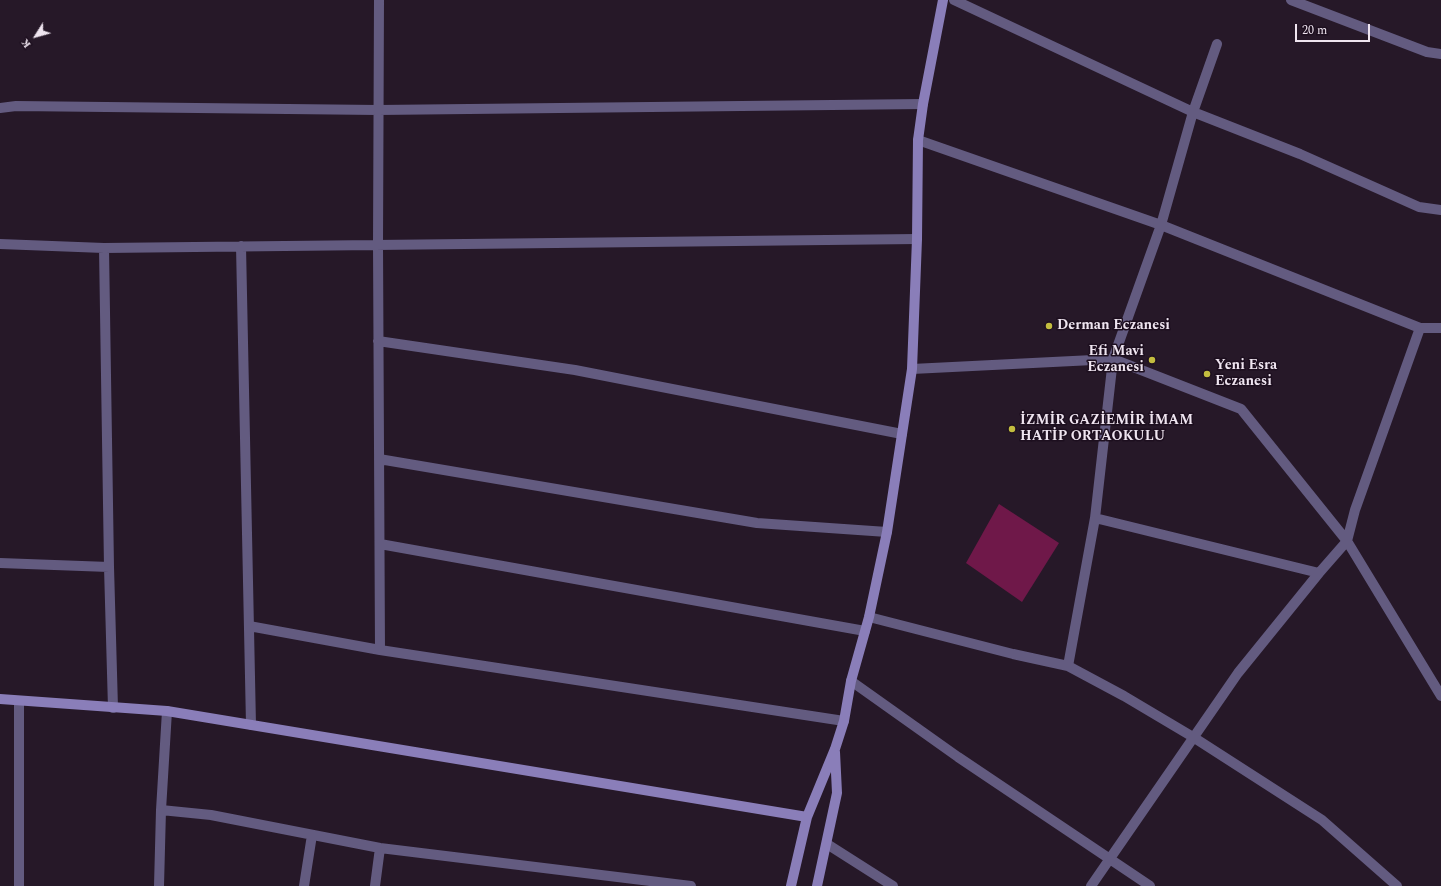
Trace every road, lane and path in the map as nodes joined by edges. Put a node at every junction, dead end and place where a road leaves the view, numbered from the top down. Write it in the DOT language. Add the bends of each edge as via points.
graph roads {
  1 [pos="379,0"];
  2 [pos="943,0"];
  3 [pos="954,0"];
  4 [pos="1291,0"];
  5 [pos="1217,44"];
  6 [pos="1441,54"];
  7 [pos="923,104"];
  8 [pos="0,108"];
  9 [pos="378,110"];
  10 [pos="1192,112"];
  11 [pos="918,140"];
  12 [pos="1441,210"];
  13 [pos="1161,225"];
  14 [pos="917,239"];
  15 [pos="0,244"];
  16 [pos="378,244"];
  17 [pos="241,246"];
  18 [pos="104,248"];
  19 [pos="1420,328"];
  20 [pos="1441,328"];
  21 [pos="378,341"];
  22 [pos="1112,359"];
  23 [pos="912,369"];
  24 [pos="902,434"];
  25 [pos="379,459"];
  26 [pos="1095,518"];
  27 [pos="887,532"];
  28 [pos="1347,540"];
  29 [pos="380,544"];
  30 [pos="0,563"];
  31 [pos="109,567"];
  32 [pos="1319,573"];
  33 [pos="869,617"];
  34 [pos="248,626"];
  35 [pos="865,631"];
  36 [pos="380,650"];
  37 [pos="1068,666"];
  38 [pos="851,681"];
  39 [pos="1441,696"];
  40 [pos="0,699"];
  41 [pos="19,701"];
  42 [pos="113,708"];
  43 [pos="167,711"];
  44 [pos="844,721"];
  45 [pos="251,725"];
  46 [pos="1193,737"];
  47 [pos="835,749"];
  48 [pos="161,810"];
  49 [pos="807,817"];
  50 [pos="312,835"];
  51 [pos="827,844"];
  52 [pos="380,848"];
  53 [pos="1110,859"];
  54 [pos="19,886"];
  55 [pos="160,886"];
  56 [pos="304,886"];
  57 [pos="375,886"];
  58 [pos="691,886"];
  59 [pos="791,886"];
  60 [pos="817,886"];
  61 [pos="893,886"];
  62 [pos="1091,886"];
  63 [pos="1150,886"];
  64 [pos="1397,886"];
  1 -- 9 [label="street"];
  2 -- 7 [label="main road"];
  3 -- 10 [label="street"];
  4 -- 6 [label="street" via="1428,52"];
  5 -- 10 [label="street"];
  7 -- 9 [label="street"];
  7 -- 11 [label="main road"];
  8 -- 9 [label="street" via="16,106"];
  9 -- 16 [label="street"];
  10 -- 12 [label="street" via="1300,154 1419,207"];
  10 -- 13 [label="street"];
  11 -- 13 [label="street"];
  11 -- 14 [label="main road"];
  13 -- 19 [label="street"];
  13 -- 22 [label="street"];
  14 -- 16 [label="street"];
  14 -- 23 [label="main road"];
  15 -- 18 [label="street"];
  16 -- 17 [label="street"];
  16 -- 21 [label="street"];
  17 -- 18 [label="street"];
  17 -- 34 [label="street"];
  18 -- 31 [label="street"];
  19 -- 20 [label="street"];
  19 -- 28 [label="street" via="1355,510"];
  21 -- 24 [label="street" via="575,370"];
  21 -- 25 [label="street"];
  22 -- 23 [label="street"];
  22 -- 26 [label="street"];
  22 -- 28 [label="street" via="1241,409"];
  23 -- 24 [label="main road"];
  24 -- 27 [label="main road"];
  25 -- 27 [label="street" via="757,523"];
  25 -- 29 [label="street"];
  26 -- 32 [label="street"];
  26 -- 37 [label="street"];
  27 -- 33 [label="main road"];
  28 -- 32 [label="street"];
  28 -- 39 [label="street"];
  29 -- 35 [label="street"];
  29 -- 36 [label="street"];
  30 -- 31 [label="street"];
  31 -- 42 [label="street"];
  32 -- 46 [label="street" via="1238,673"];
  33 -- 35 [label="main road"];
  33 -- 37 [label="street"];
  34 -- 36 [label="street"];
  34 -- 45 [label="street"];
  35 -- 38 [label="main road"];
  36 -- 44 [label="street"];
  37 -- 46 [label="street"];
  38 -- 44 [label="main road"];
  38 -- 53 [label="street" via="958,757"];
  40 -- 41 [label="main road"];
  41 -- 42 [label="main road"];
  41 -- 54 [label="street"];
  42 -- 43 [label="main road"];
  43 -- 45 [label="main road"];
  43 -- 48 [label="street"];
  44 -- 47 [label="main road"];
  45 -- 49 [label="main road"];
  46 -- 53 [label="street"];
  46 -- 64 [label="street" via="1322,820"];
  47 -- 49 [label="main road"];
  47 -- 51 [label="main road" via="837,794"];
  48 -- 50 [label="street" via="211,815"];
  48 -- 55 [label="street"];
  49 -- 59 [label="main road"];
  50 -- 52 [label="street"];
  50 -- 56 [label="street"];
  51 -- 60 [label="main road"];
  51 -- 61 [label="street"];
  52 -- 57 [label="street"];
  52 -- 58 [label="street"];
  53 -- 62 [label="street"];
  53 -- 63 [label="street"];
}
